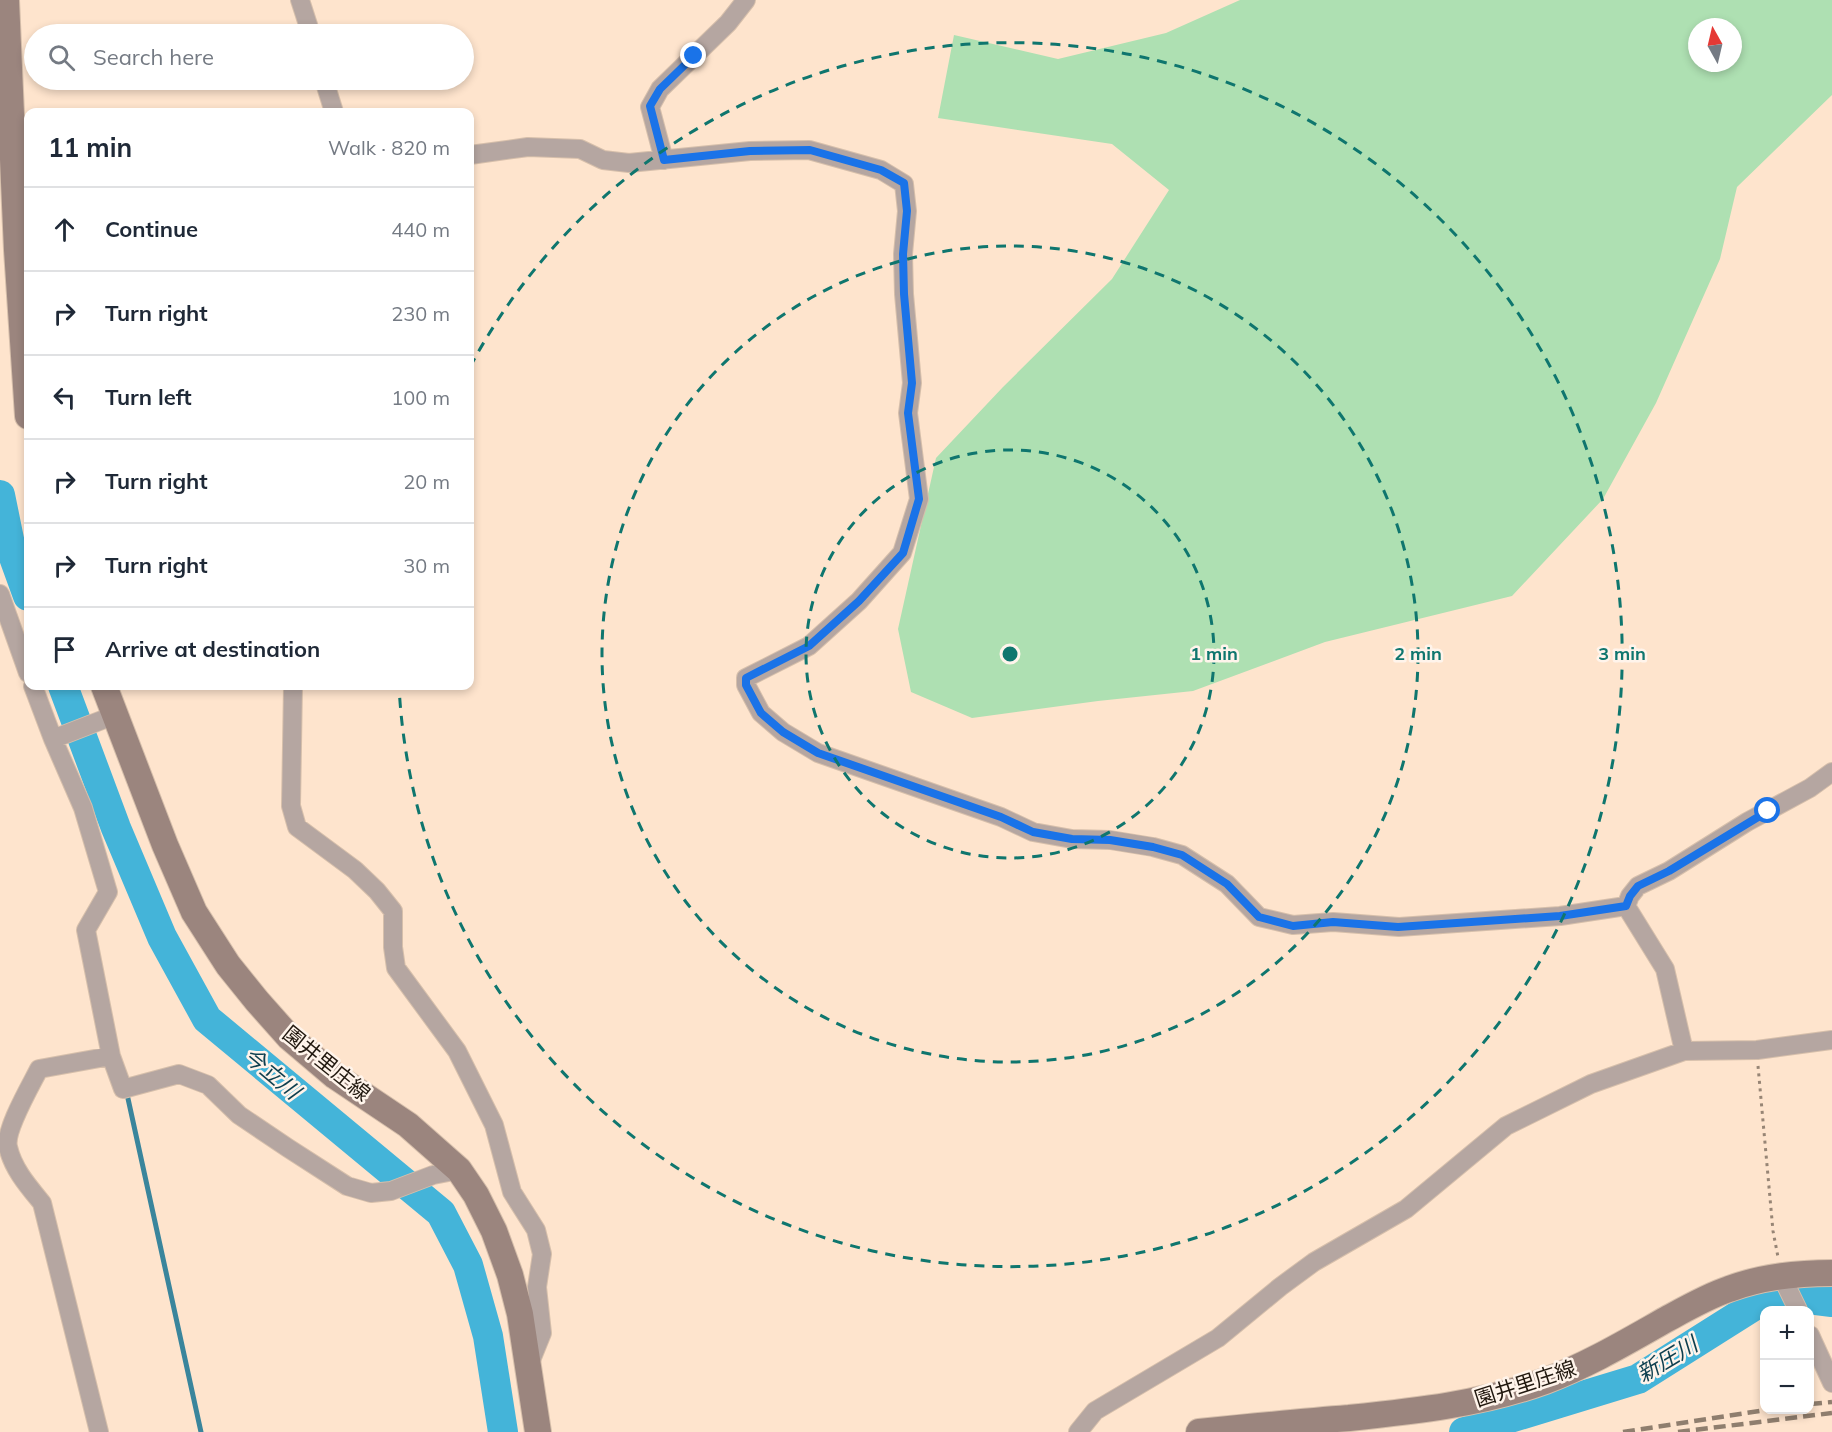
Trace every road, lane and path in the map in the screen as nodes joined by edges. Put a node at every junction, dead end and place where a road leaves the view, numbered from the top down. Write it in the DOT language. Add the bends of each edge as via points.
graph roads {
  1 [pos="6,0"];
  2 [pos="300,0"];
  3 [pos="746,0"];
  4 [pos="308,24"];
  5 [pos="327,90"];
  6 [pos="333,108"];
  7 [pos="474,154"];
  8 [pos="664,160"];
  9 [pos="24,356"];
  10 [pos="0,594"];
  11 [pos="24,662"];
  12 [pos="35,690"];
  13 [pos="104,690"];
  14 [pos="293,690"];
  15 [pos="107,718"];
  16 [pos="56,737"];
  17 [pos="1832,772"];
  18 [pos="1626,906"];
  19 [pos="1832,1040"];
  20 [pos="1757,1050"];
  21 [pos="1684,1051"];
  22 [pos="111,1056"];
  23 [pos="459,1170"];
  24 [pos="1832,1273"];
  25 [pos="1782,1276"];
  26 [pos="1796,1306"];
  27 [pos="1814,1345"];
  28 [pos="528,1368"];
  29 [pos="1832,1383"];
  30 [pos="99,1432"];
  31 [pos="538,1432"];
  32 [pos="1078,1432"];
  33 [pos="1199,1432"];
  1 -- 9 [label="main road"];
  2 -- 4 [label="street"];
  3 -- 8 [label="street" via="728,23 660,89 650,106"];
  5 -- 6 [label="street"];
  7 -- 8 [label="street" via="528,147 580,149 603,160 629,163"];
  8 -- 18 [label="street" via="750,151 810,150 881,170 904,183 904,294 912,383 908,413 919,499 903,553 859,601 809,646 746,678 761,713 783,732 818,753 1001,817 1033,832 1110,840 1182,855 1227,884 1259,917 1293,926 1333,922 1398,927 1560,916"];
  10 -- 11 [label="street"];
  12 -- 16 [label="street"];
  13 -- 15 [label="main road, 園井里庄線"];
  14 -- 28 [label="street" via="291,806 297,827 355,870 393,911 396,968 457,1051 494,1125 513,1192 536,1230 542,1254 537,1287 542,1333"];
  15 -- 16 [label="street"];
  15 -- 23 [label="main road, 園井里庄線" via="194,912 228,964 289,1037 334,1076 408,1125"];
  16 -- 22 [label="street" via="83,808 108,892 86,930"];
  17 -- 18 [label="street" via="1638,886"];
  18 -- 21 [label="street" via="1665,969"];
  19 -- 20 [label="street"];
  20 -- 21 [label="street"];
  20 -- 25 [label="path" via="1773,1231"];
  21 -- 32 [label="street" via="1592,1084 1506,1126 1406,1209 1314,1262 1218,1338 1095,1411"];
  22 -- 23 [label="street" via="123,1089 179,1074 208,1085 239,1115 347,1186 371,1193 391,1191"];
  22 -- 30 [label="street" via="39,1069 10,1129 7,1145 20,1175 42,1203"];
  23 -- 28 [label="main road, 園井里庄線" via="481,1204 510,1275"];
  24 -- 25 [label="main road, 園井里庄線"];
  25 -- 26 [label="street"];
  25 -- 33 [label="main road, 園井里庄線" via="1729,1289 1546,1381 1487,1398 1392,1413"];
  27 -- 29 [label="street"];
  28 -- 31 [label="main road, 園井里庄線"];
}
